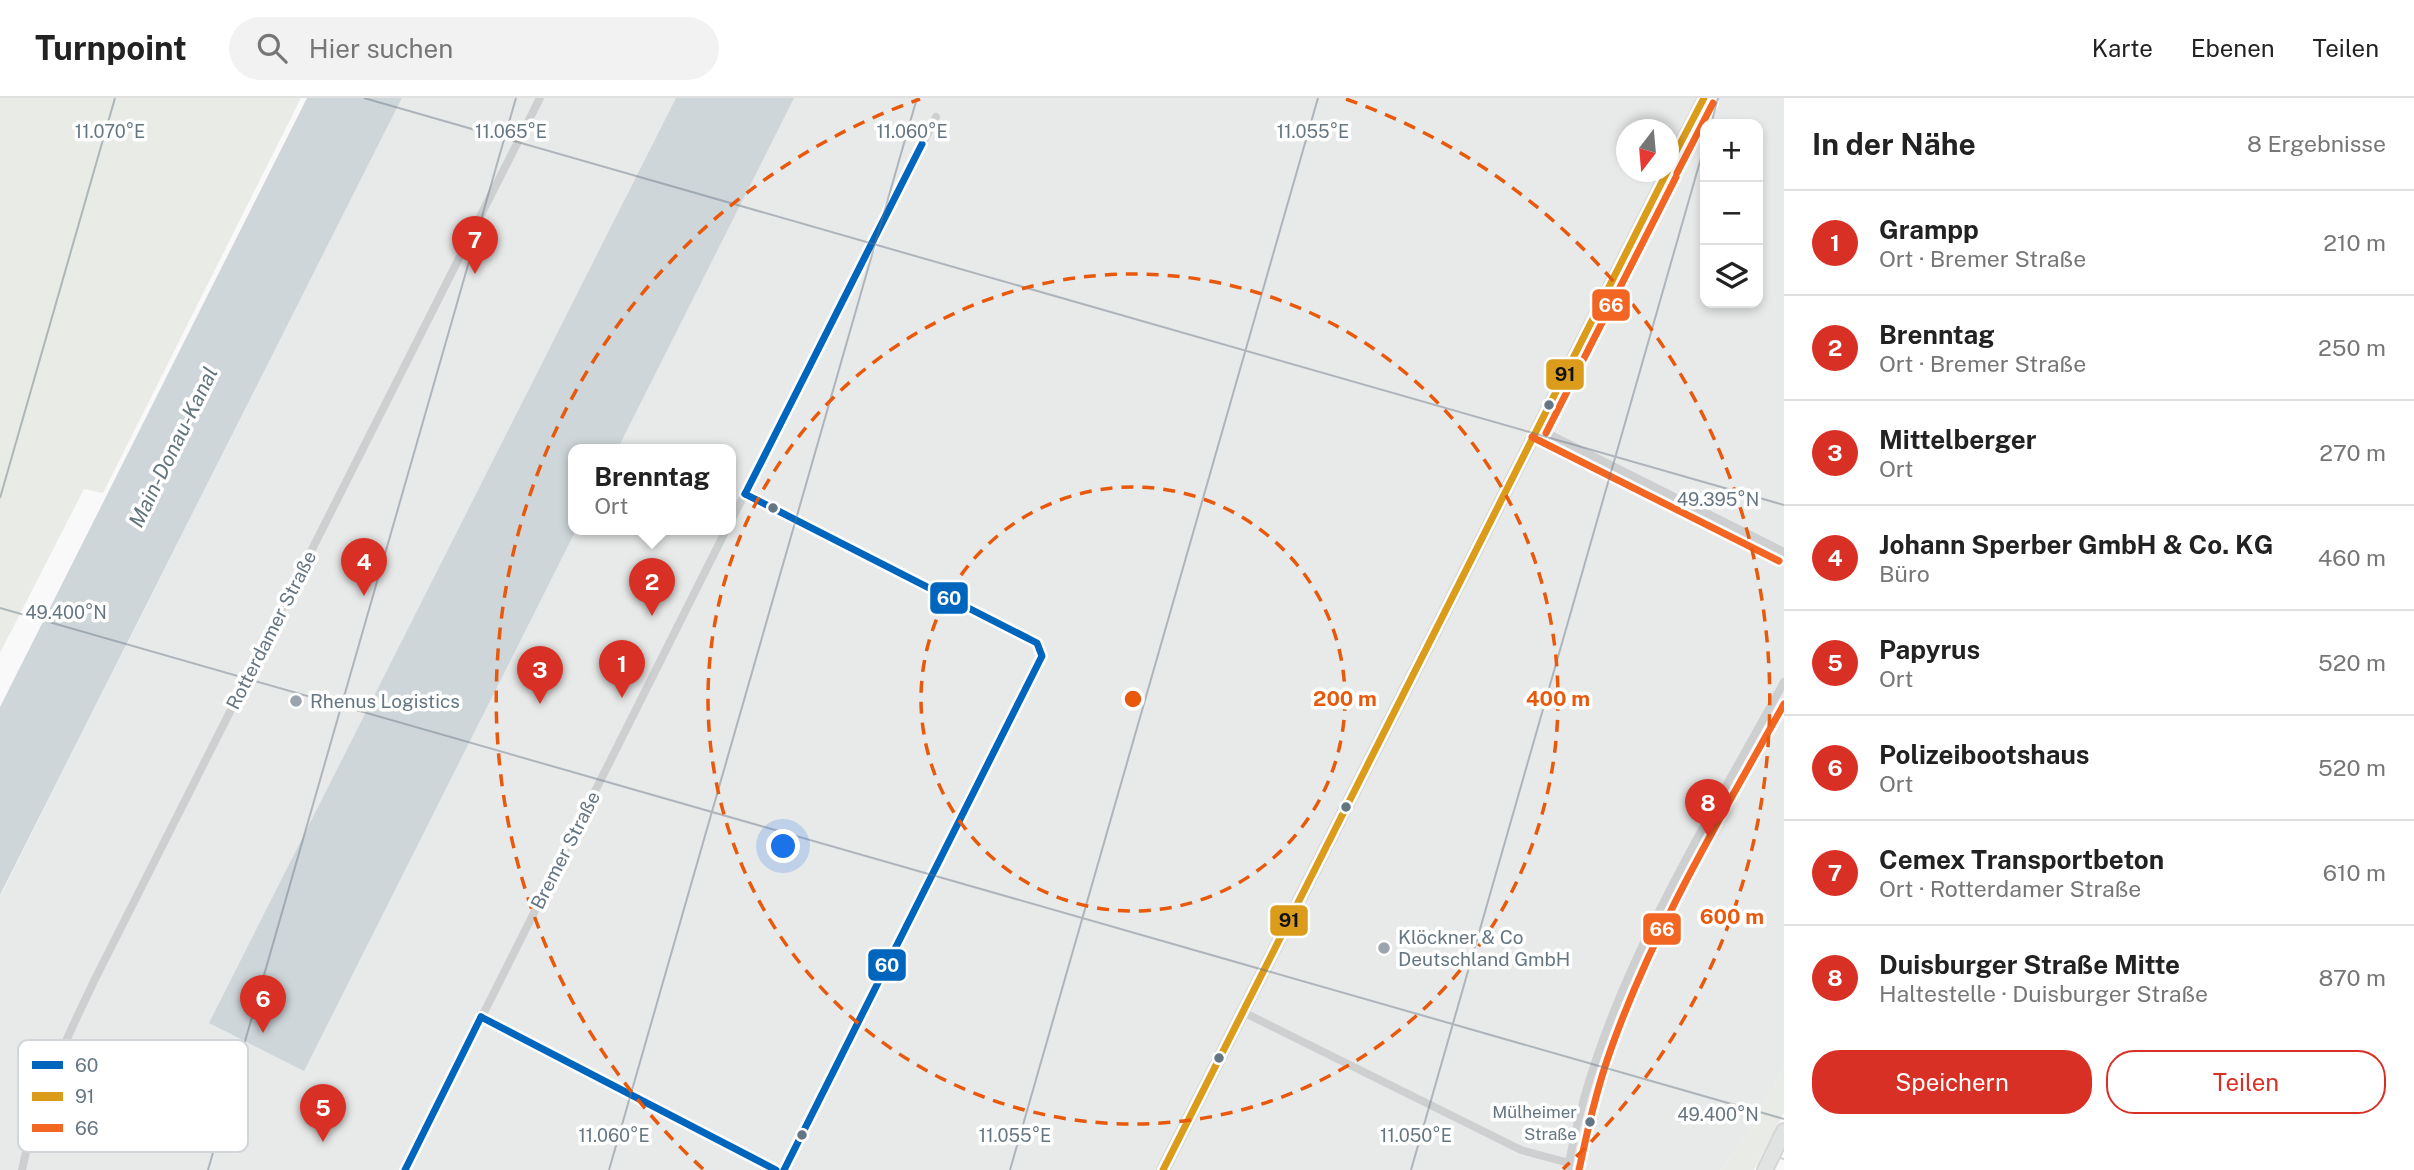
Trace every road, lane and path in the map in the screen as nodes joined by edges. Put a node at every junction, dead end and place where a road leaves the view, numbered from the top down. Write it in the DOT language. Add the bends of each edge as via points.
graph roads {
  1 [pos="540,98"];
  2 [pos="1704,98"];
  3 [pos="936,117"];
  4 [pos="1679,148"];
  5 [pos="1662,182"];
  6 [pos="1537,428"];
  7 [pos="745,494"];
  8 [pos="736,512"];
  9 [pos="723,535"];
  10 [pos="1784,552"];
  11 [pos="1784,682"];
  12 [pos="1243,1012"];
  13 [pos="481,1017"];
  14 [pos="66,1040"];
  15 [pos="1784,1131"];
  16 [pos="27,1152"];
  17 [pos="1772,1154"];
  18 [pos="1568,1166"];
  19 [pos="22,1170"];
  20 [pos="405,1170"];
  21 [pos="776,1170"];
  22 [pos="784,1170"];
  23 [pos="1163,1170"];
  24 [pos="1759,1170"];
  25 [pos="1765,1170"];
  1 -- 14 [label="street, Rotterdamer Straße"];
  2 -- 4 [label="street"];
  3 -- 7 [label="street"];
  5 -- 6 [label="street"];
  6 -- 10 [label="street"];
  6 -- 12 [label="street"];
  7 -- 8 [label="street"];
  7 -- 22 [label="street" via="1037,643 1042,656"];
  9 -- 13 [label="street, Bremer Straße"];
  11 -- 18 [label="street" via="1649,934 1588,1081"];
  12 -- 18 [label="street" via="1521,1150"];
  12 -- 23 [label="street"];
  13 -- 20 [label="street, Bremer Straße"];
  13 -- 21 [label="street"];
  15 -- 17 [label="highway"];
  16 -- 19 [label="street, Rotterdamer Straße"];
  17 -- 24 [label="highway"];
  17 -- 25 [label="highway"];
}
